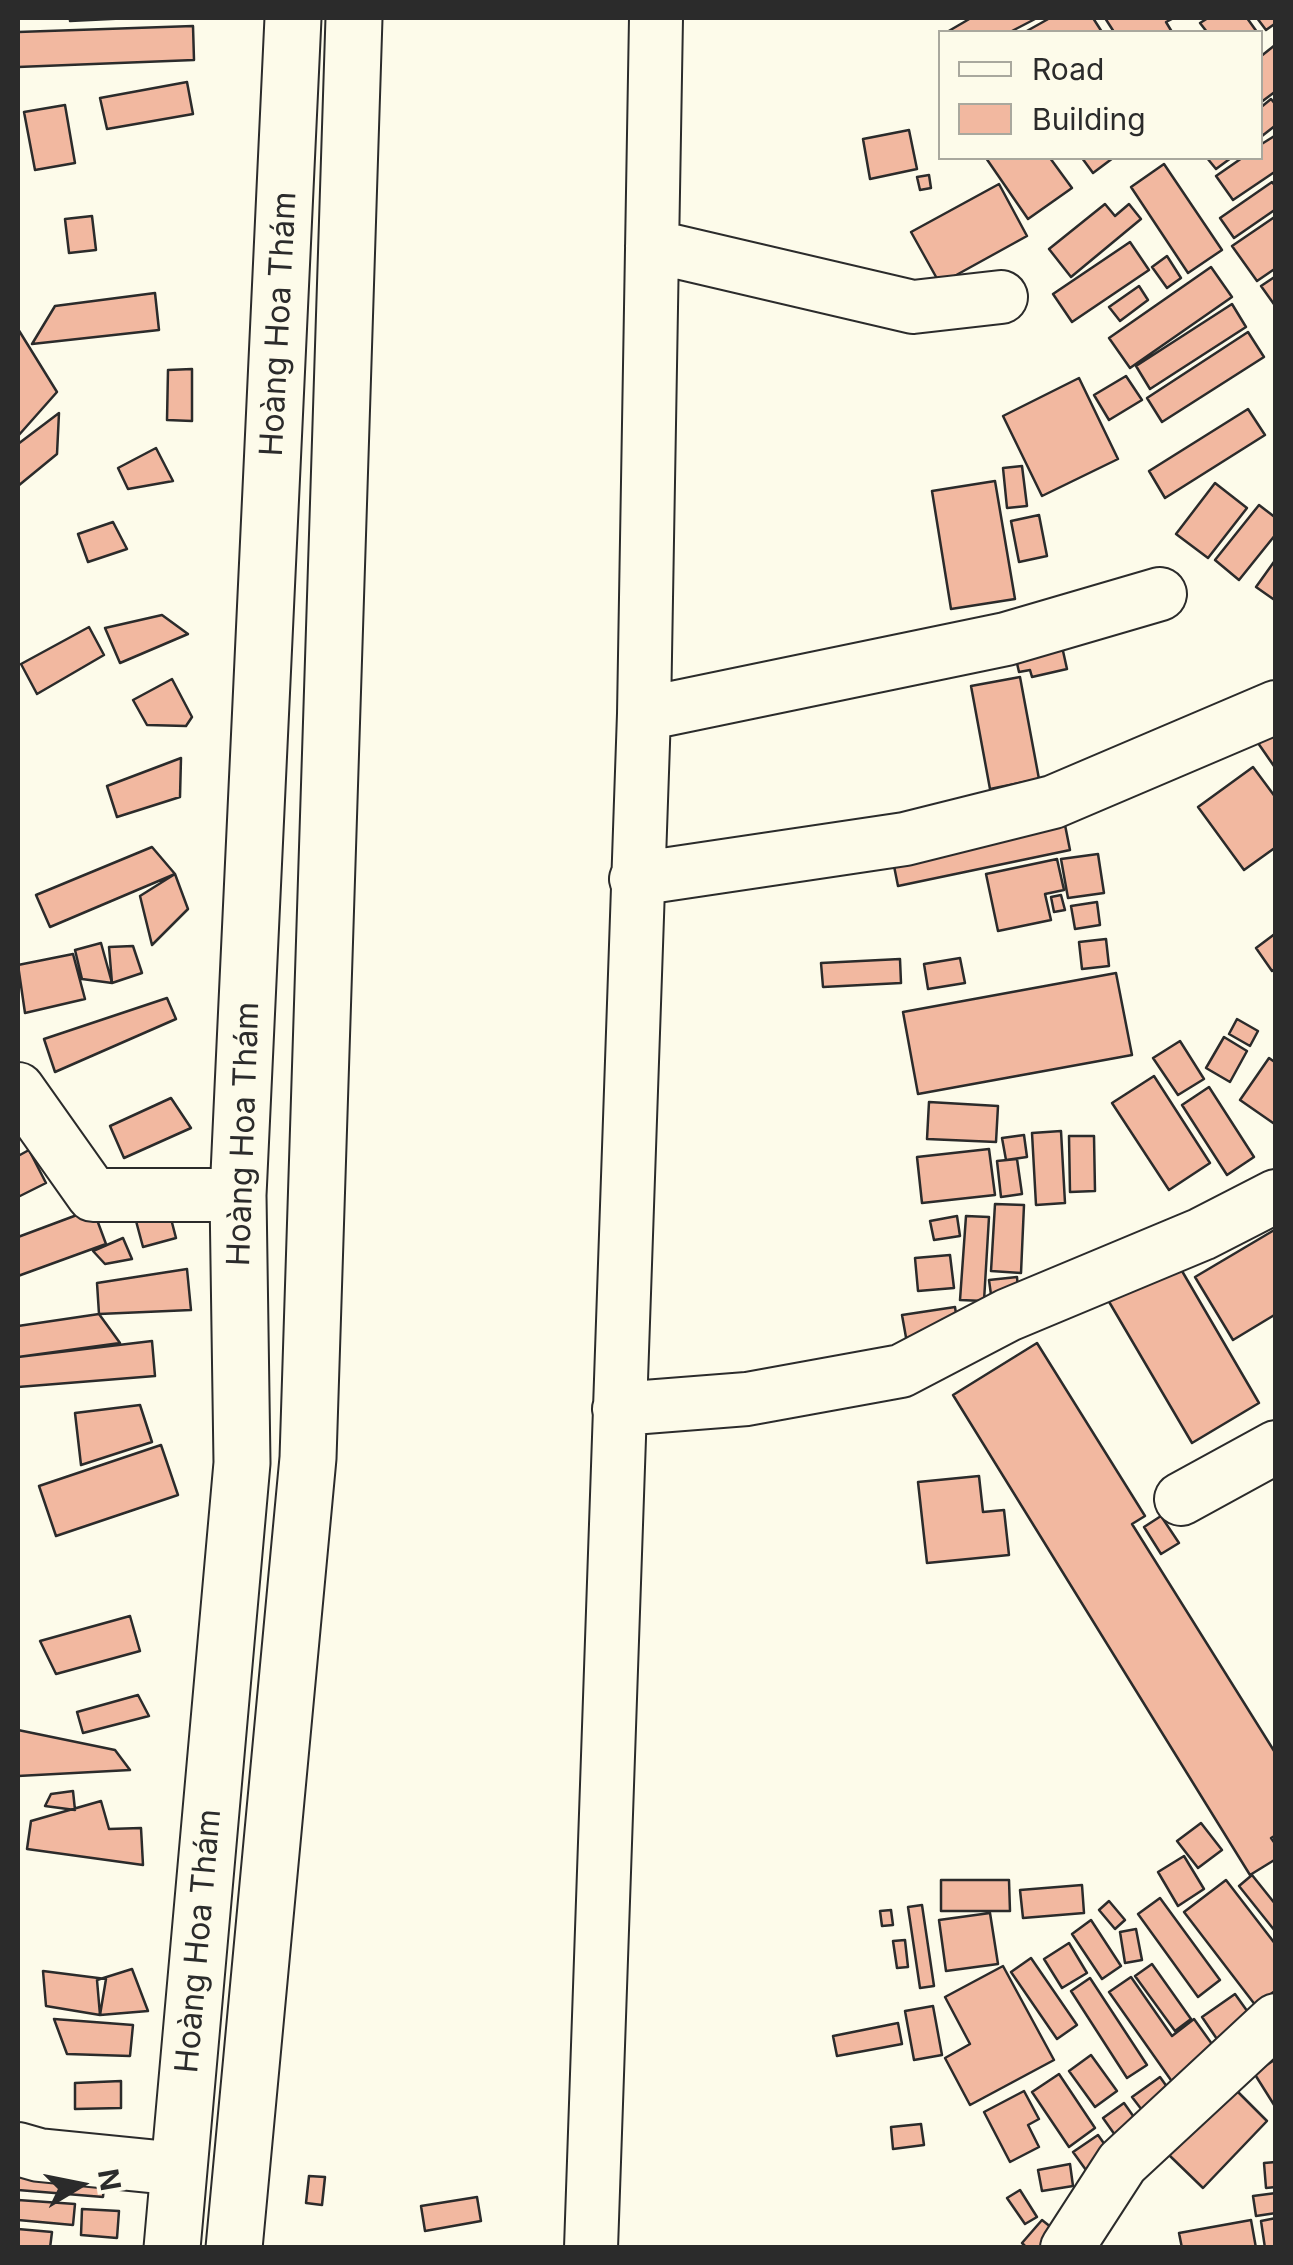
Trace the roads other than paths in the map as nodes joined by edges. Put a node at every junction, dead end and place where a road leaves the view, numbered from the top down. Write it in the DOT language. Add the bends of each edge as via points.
graph roads {
  1 [pos="293,18"];
  2 [pos="354,18"];
  3 [pos="656,18"];
  4 [pos="652,246"];
  5 [pos="1001,297"];
  6 [pos="1160,594"];
  7 [pos="1276,707"];
  8 [pos="644,714"];
  9 [pos="636,879"];
  10 [pos="18,1088"];
  11 [pos="238,1195"];
  12 [pos="1276,1196"];
  13 [pos="619,1409"];
  14 [pos="1276,1446"];
  15 [pos="1180,1499"];
  16 [pos="1276,2020"];
  17 [pos="18,2149"];
  18 [pos="178,2168"];
  19 [pos="172,2248"];
  20 [pos="234,2248"];
  21 [pos="592,2248"];
  22 [pos="1067,2248"];
  1 -- 11 [label="main road, Hoàng Hoa Thám"];
  2 -- 20 [label="main road, Hoàng Hoa Thám" via="308,1458"];
  3 -- 4 [label="street"];
  4 -- 5 [label="street" via="913,307"];
  4 -- 8 [label="street"];
  6 -- 8 [label="street" via="1006,639"];
  7 -- 9 [label="street" via="1053,802 906,839"];
  8 -- 9 [label="street"];
  9 -- 13 [label="street"];
  10 -- 11 [label="street" via="93,1195"];
  11 -- 18 [label="main road, Hoàng Hoa Thám" via="242,1463"];
  12 -- 13 [label="street" via="1008,1315 901,1371 746,1398"];
  13 -- 21 [label="street"];
  14 -- 15 [label="street"];
  16 -- 22 [label="street" via="1122,2164"];
  17 -- 18 [label="street"];
  18 -- 19 [label="main road, Hoàng Hoa Thám"];
}
